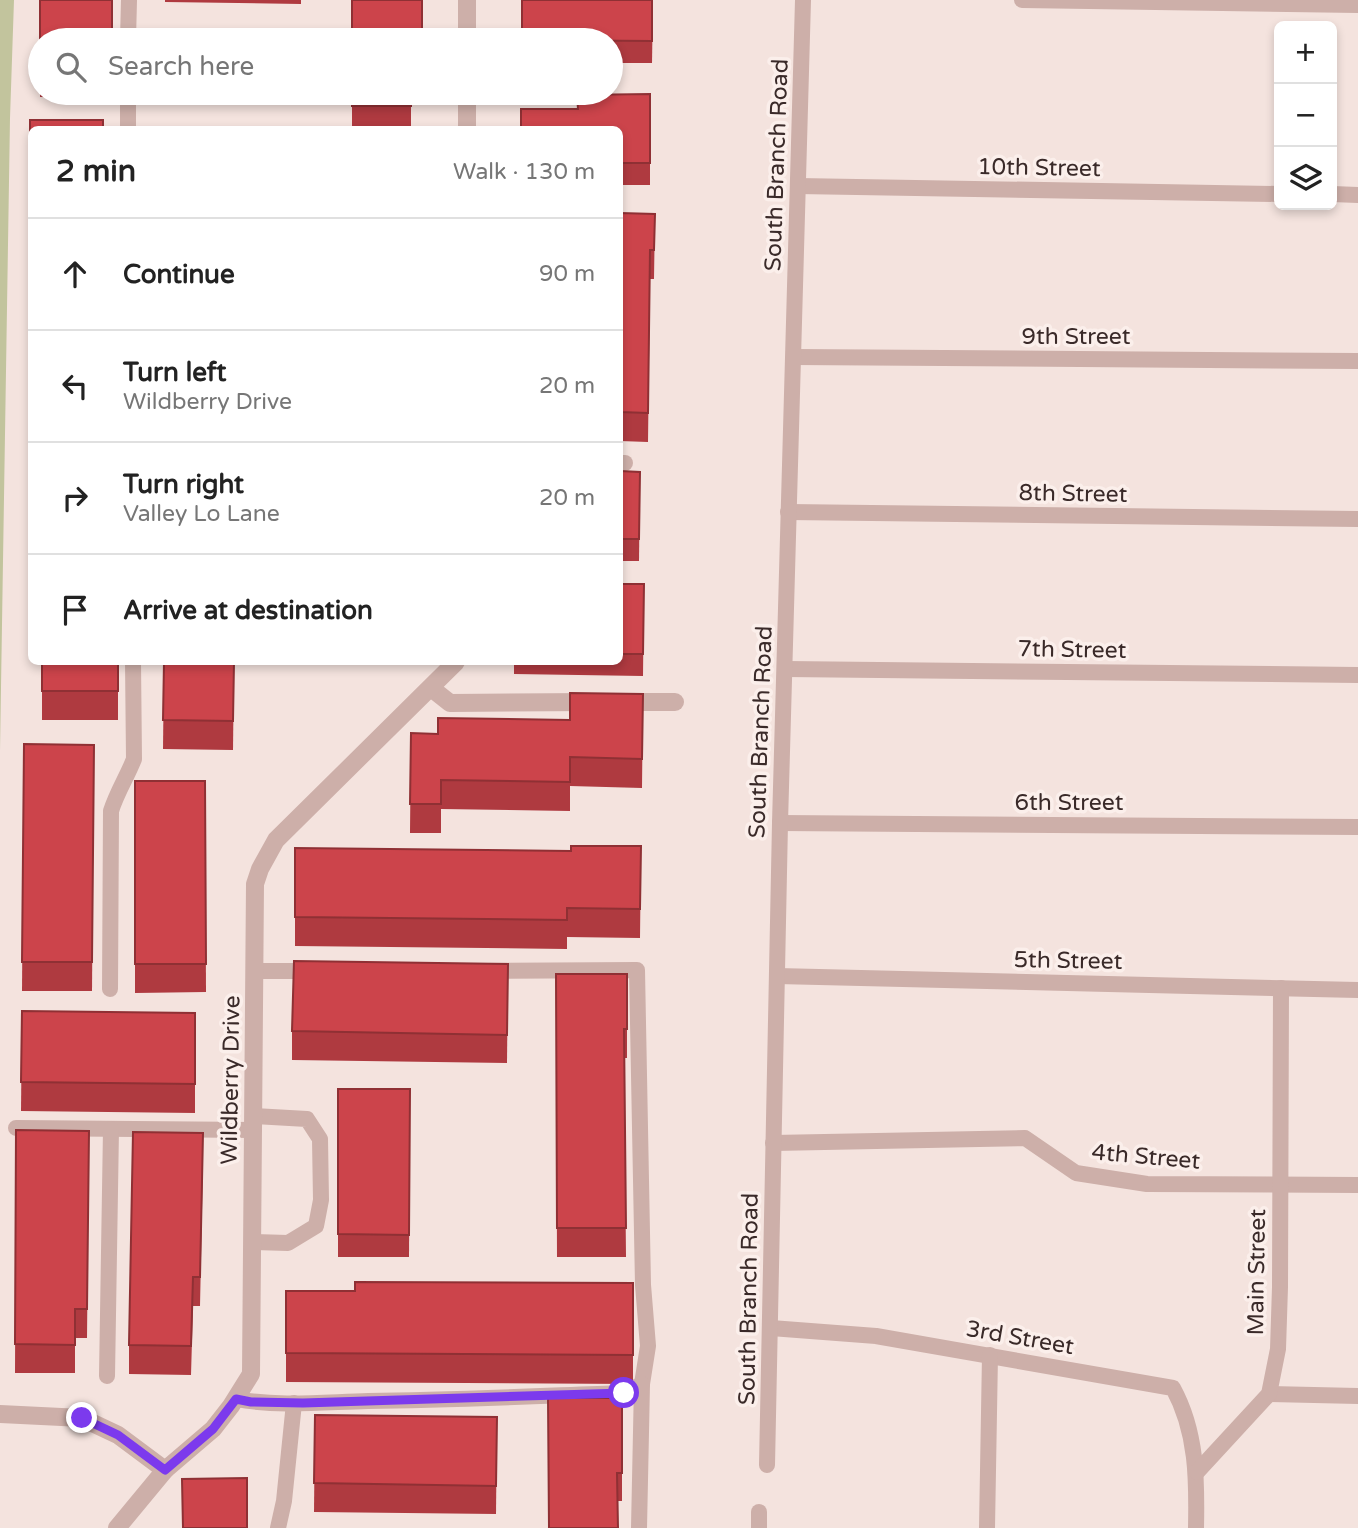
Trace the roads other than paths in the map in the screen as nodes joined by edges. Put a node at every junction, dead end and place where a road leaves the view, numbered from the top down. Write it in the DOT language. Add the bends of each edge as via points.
graph roads {
  1 [pos="129,0"];
  2 [pos="467,0"];
  3 [pos="803,0"];
  4 [pos="1022,0"];
  5 [pos="1358,5"];
  6 [pos="128,28"];
  7 [pos="467,28"];
  8 [pos="128,105"];
  9 [pos="467,105"];
  10 [pos="128,126"];
  11 [pos="467,126"];
  12 [pos="798,186"];
  13 [pos="1274,194"];
  14 [pos="1337,194"];
  15 [pos="1358,195"];
  16 [pos="794,357"];
  17 [pos="1358,361"];
  18 [pos="789,512"];
  19 [pos="1358,519"];
  20 [pos="133,665"];
  21 [pos="453,665"];
  22 [pos="786,669"];
  23 [pos="1358,676"];
  24 [pos="430,688"];
  25 [pos="675,702"];
  26 [pos="780,823"];
  27 [pos="1358,827"];
  28 [pos="256,971"];
  29 [pos="324,971"];
  30 [pos="474,971"];
  31 [pos="777,976"];
  32 [pos="1281,988"];
  33 [pos="110,989"];
  34 [pos="1358,989"];
  35 [pos="254,1123"];
  36 [pos="16,1128"];
  37 [pos="111,1129"];
  38 [pos="773,1143"];
  39 [pos="1279,1184"];
  40 [pos="1358,1185"];
  41 [pos="253,1242"];
  42 [pos="771,1328"];
  43 [pos="990,1355"];
  44 [pos="107,1376"];
  45 [pos="642,1384"];
  46 [pos="1269,1394"];
  47 [pos="1358,1396"];
  48 [pos="236,1399"];
  49 [pos="294,1403"];
  50 [pos="0,1414"];
  51 [pos="767,1465"];
  52 [pos="165,1470"];
  53 [pos="1197,1472"];
  54 [pos="117,1528"];
  55 [pos="278,1528"];
  56 [pos="639,1528"];
  57 [pos="987,1528"];
  58 [pos="1196,1528"];
  1 -- 6 [label="lane"];
  2 -- 7 [label="street"];
  3 -- 12 [label="lane, South Branch Road"];
  4 -- 5 [label="lane"];
  8 -- 10 [label="lane"];
  9 -- 11 [label="street"];
  12 -- 13 [label="lane, 10th Street"];
  12 -- 16 [label="lane, South Branch Road"];
  14 -- 15 [label="lane"];
  16 -- 17 [label="lane, 9th Street"];
  16 -- 18 [label="lane, South Branch Road"];
  18 -- 19 [label="lane, 8th Street"];
  18 -- 22 [label="lane, South Branch Road"];
  20 -- 33 [label="lane" via="134,759 111,811"];
  21 -- 24 [label="street, Wildberry Drive"];
  22 -- 23 [label="lane, 7th Street"];
  22 -- 26 [label="lane, South Branch Road"];
  24 -- 25 [label="street" via="450,703"];
  24 -- 28 [label="street, Wildberry Drive" via="276,840 255,884"];
  26 -- 27 [label="lane, 6th Street"];
  26 -- 31 [label="lane, South Branch Road"];
  28 -- 29 [label="lane"];
  28 -- 35 [label="street, Wildberry Drive"];
  30 -- 45 [label="lane" via="637,970 648,1346"];
  31 -- 32 [label="lane, 5th Street"];
  31 -- 38 [label="lane, South Branch Road"];
  32 -- 34 [label="lane, 5th Street"];
  32 -- 39 [label="lane, Main Street"];
  35 -- 37 [label="lane"];
  35 -- 41 [label="street, Wildberry Drive"];
  35 -- 41 [label="lane" via="306,1119 320,1139 321,1200 316,1226 288,1242"];
  36 -- 37 [label="lane"];
  37 -- 44 [label="lane"];
  38 -- 39 [label="lane, 4th Street" via="1025,1138 1076,1172 1147,1184"];
  38 -- 42 [label="lane, South Branch Road"];
  39 -- 40 [label="lane, 4th Street"];
  39 -- 46 [label="lane, Main Street" via="1278,1349"];
  41 -- 48 [label="street, Wildberry Drive" via="251,1374"];
  42 -- 43 [label="lane, 3rd Street" via="876,1336"];
  42 -- 51 [label="lane, South Branch Road"];
  43 -- 53 [label="lane, 3rd Street" via="1173,1388 1183,1407"];
  43 -- 57 [label="lane"];
  45 -- 49 [label="lane" via="624,1393"];
  45 -- 56 [label="lane"];
  46 -- 47 [label="lane"];
  46 -- 53 [label="lane"];
  48 -- 49 [label="lane"];
  48 -- 52 [label="street, Wildberry Drive" via="213,1429"];
  49 -- 55 [label="lane"];
  50 -- 52 [label="street" via="82,1418 118,1435"];
  52 -- 54 [label="street, Wildberry Drive"];
  53 -- 58 [label="lane"];
}
